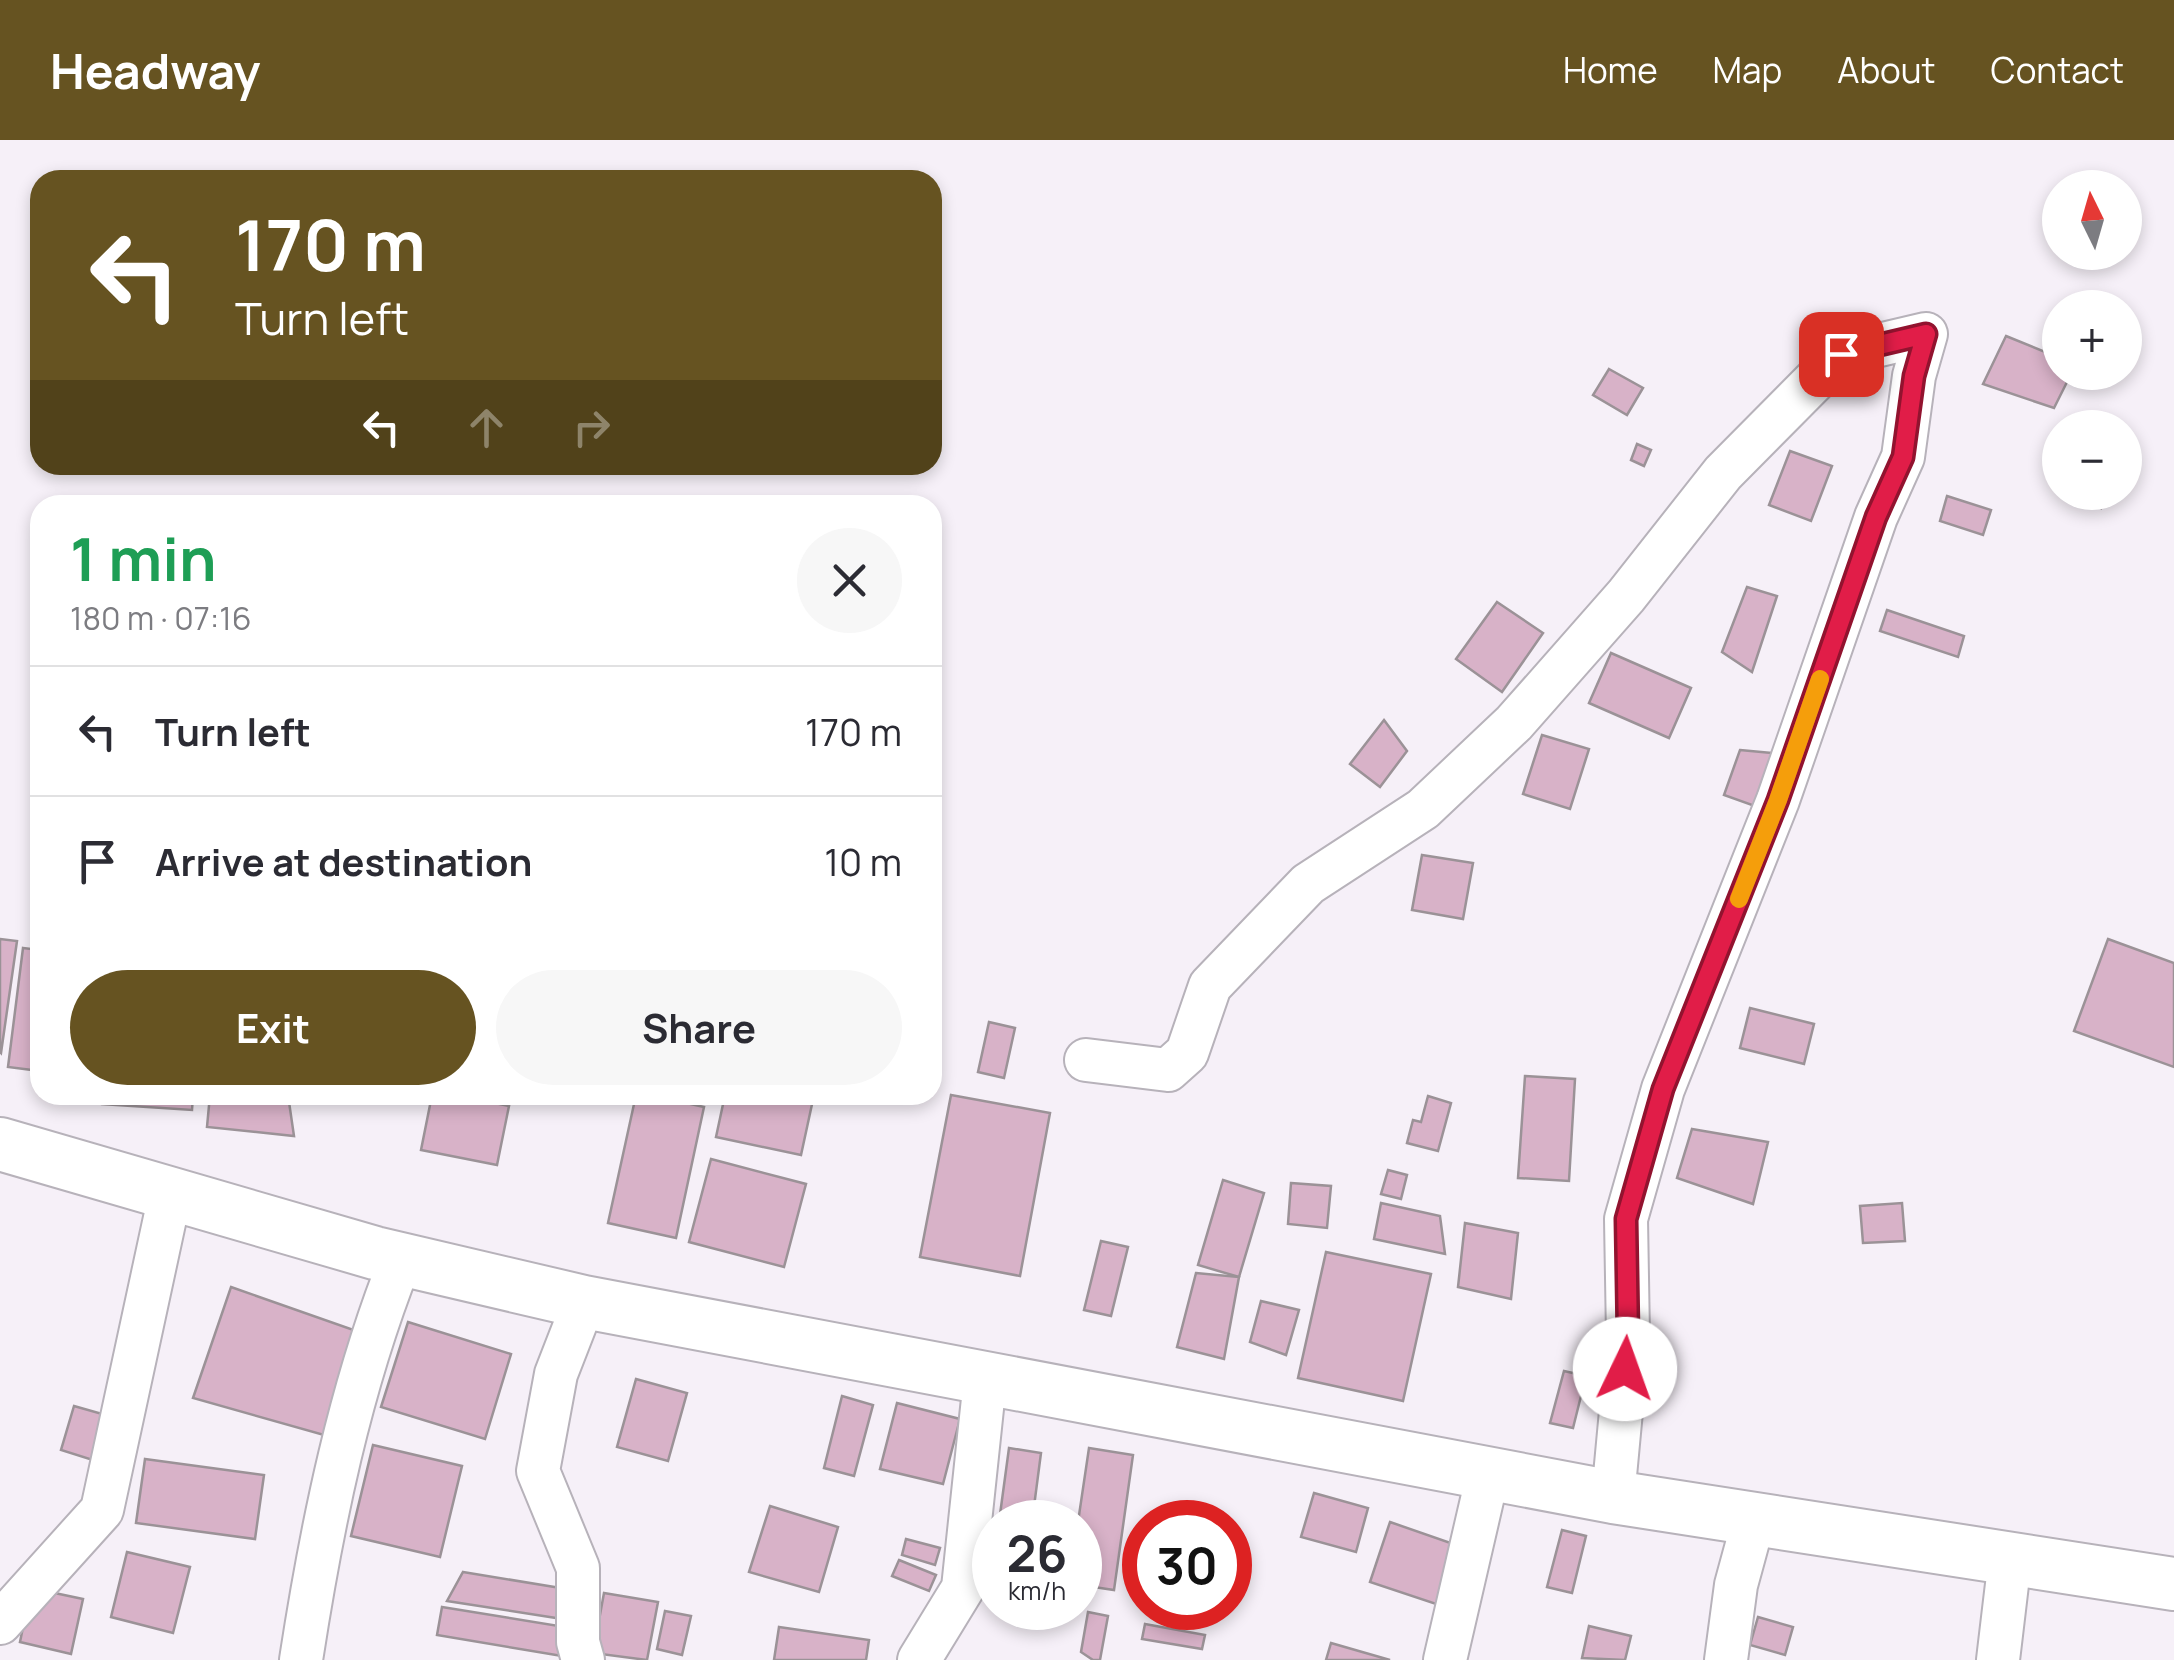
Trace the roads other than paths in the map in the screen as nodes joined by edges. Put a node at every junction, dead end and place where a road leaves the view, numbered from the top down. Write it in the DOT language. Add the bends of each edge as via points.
graph roads {
  1 [pos="1086,1060"];
  2 [pos="0,1144"];
  3 [pos="170,1195"];
  4 [pos="402,1259"];
  5 [pos="584,1302"];
  6 [pos="984,1380"];
  7 [pos="1488,1474"];
  8 [pos="1613,1497"];
  9 [pos="1754,1519"];
  10 [pos="2010,1558"];
  11 [pos="2174,1584"];
  12 [pos="0,1623"];
  13 [pos="302,1660"];
  14 [pos="582,1660"];
  15 [pos="918,1660"];
  16 [pos="1446,1660"];
  17 [pos="1726,1660"];
  18 [pos="1998,1660"];
  1 -- 8 [label="street" via="1168,1070 1187,1054 1210,986 1308,884 1423,809 1514,723 1723,473 1841,354 1926,334 1903,457 1663,1089 1626,1219 1628,1336"];
  2 -- 3 [label="street"];
  3 -- 4 [label="street"];
  3 -- 12 [label="street" via="102,1510"];
  4 -- 5 [label="street"];
  4 -- 13 [label="street" via="376,1322 320,1534"];
  5 -- 6 [label="street"];
  5 -- 14 [label="street" via="556,1374 538,1471 578,1568"];
  6 -- 7 [label="street"];
  6 -- 15 [label="street" via="962,1588"];
  7 -- 8 [label="street"];
  7 -- 16 [label="street"];
  8 -- 9 [label="street"];
  9 -- 10 [label="street"];
  9 -- 17 [label="street"];
  10 -- 11 [label="street"];
  10 -- 18 [label="street"];
}
